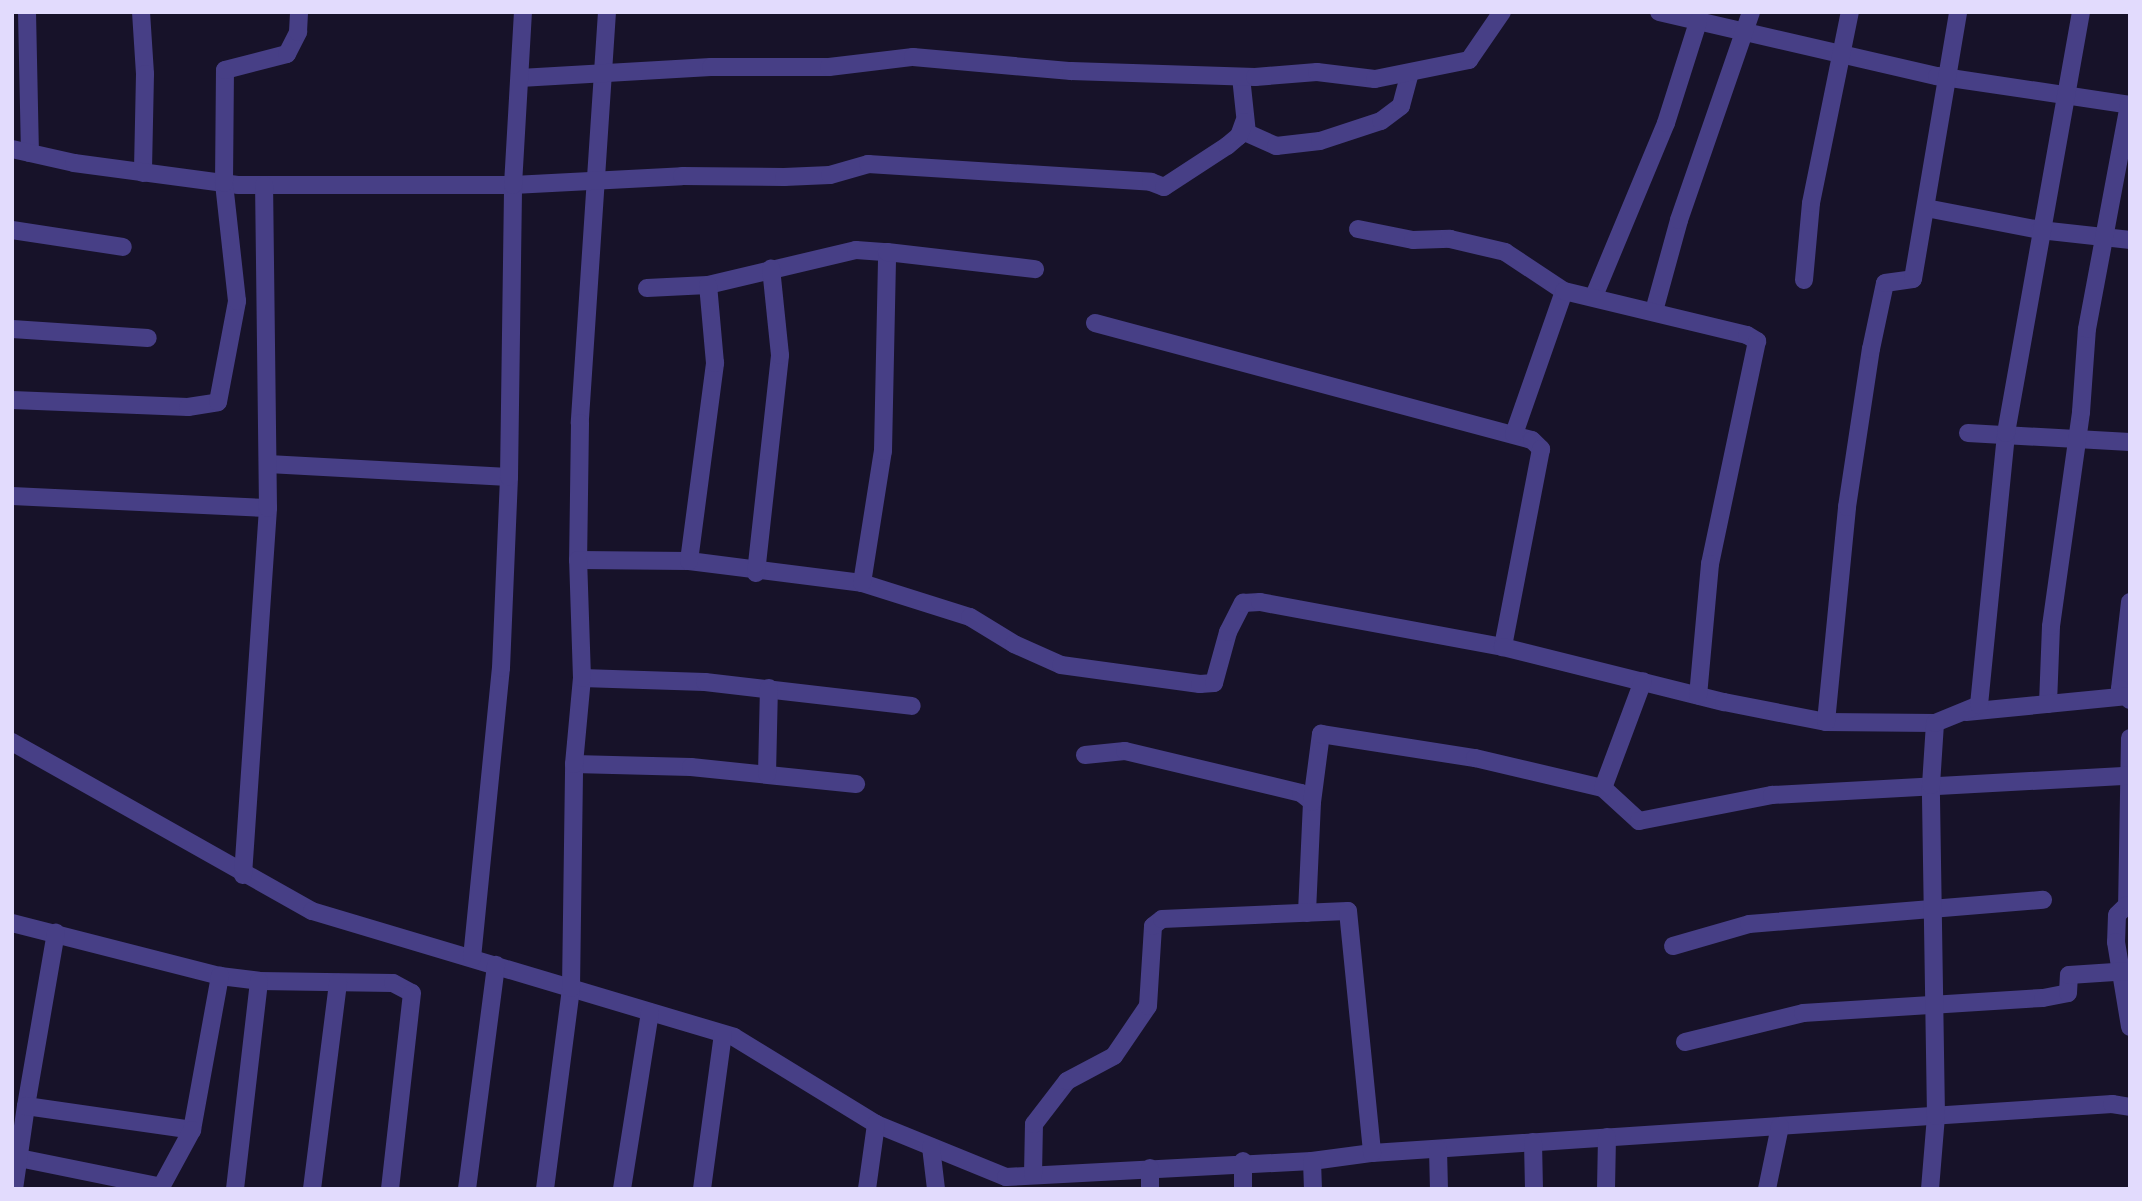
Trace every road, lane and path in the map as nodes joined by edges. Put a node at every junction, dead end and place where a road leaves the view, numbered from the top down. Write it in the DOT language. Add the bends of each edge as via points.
graph roads {
  1 [pos="27,12"];
  2 [pos="141,12"];
  3 [pos="299,12"];
  4 [pos="523,12"];
  5 [pos="607,12"];
  6 [pos="1502,12"];
  7 [pos="1659,12"];
  8 [pos="1751,12"];
  9 [pos="1850,12"];
  10 [pos="1958,12"];
  11 [pos="2081,12"];
  12 [pos="1698,22"];
  13 [pos="1744,34"];
  14 [pos="1840,55"];
  15 [pos="603,73"];
  16 [pos="1410,73"];
  17 [pos="1241,77"];
  18 [pos="1946,77"];
  19 [pos="520,78"];
  20 [pos="2065,96"];
  21 [pos="2129,105"];
  22 [pos="1244,122"];
  23 [pos="21,151"];
  24 [pos="143,173"];
  25 [pos="594,180"];
  26 [pos="224,183"];
  27 [pos="264,185"];
  28 [pos="513,185"];
  29 [pos="1926,208"];
  30 [pos="1358,229"];
  31 [pos="12,230"];
  32 [pos="2040,230"];
  33 [pos="2104,237"];
  34 [pos="2130,240"];
  35 [pos="124,247"];
  36 [pos="887,252"];
  37 [pos="771,268"];
  38 [pos="1035,270"];
  39 [pos="1804,280"];
  40 [pos="708,285"];
  41 [pos="647,288"];
  42 [pos="1564,291"];
  43 [pos="1594,296"];
  44 [pos="1654,312"];
  45 [pos="1095,323"];
  46 [pos="12,329"];
  47 [pos="148,338"];
  48 [pos="12,400"];
  49 [pos="1968,433"];
  50 [pos="2006,433"];
  51 [pos="1514,434"];
  52 [pos="2077,439"];
  53 [pos="2130,442"];
  54 [pos="268,464"];
  55 [pos="509,477"];
  56 [pos="12,496"];
  57 [pos="268,508"];
  58 [pos="578,560"];
  59 [pos="690,561"];
  60 [pos="756,573"];
  61 [pos="862,583"];
  62 [pos="2130,601"];
  63 [pos="1503,647"];
  64 [pos="582,678"];
  65 [pos="1643,681"];
  66 [pos="769,688"];
  67 [pos="1698,695"];
  68 [pos="2129,698"];
  69 [pos="2048,705"];
  70 [pos="912,706"];
  71 [pos="1962,712"];
  72 [pos="1826,722"];
  73 [pos="1935,723"];
  74 [pos="12,741"];
  75 [pos="2130,742"];
  76 [pos="1085,755"];
  77 [pos="574,764"];
  78 [pos="767,774"];
  79 [pos="2127,776"];
  80 [pos="856,784"];
  81 [pos="1931,785"];
  82 [pos="1603,788"];
  83 [pos="1312,802"];
  84 [pos="243,875"];
  85 [pos="2043,900"];
  86 [pos="1932,911"];
  87 [pos="1307,913"];
  88 [pos="12,923"];
  89 [pos="56,933"];
  90 [pos="1673,946"];
  91 [pos="472,958"];
  92 [pos="496,965"];
  93 [pos="2124,972"];
  94 [pos="220,976"];
  95 [pos="260,981"];
  96 [pos="338,983"];
  97 [pos="571,988"];
  98 [pos="1936,1004"];
  99 [pos="650,1012"];
  100 [pos="2130,1027"];
  101 [pos="723,1034"];
  102 [pos="1685,1042"];
  103 [pos="26,1106"];
  104 [pos="2130,1107"];
  105 [pos="1936,1116"];
  106 [pos="876,1124"];
  107 [pos="1780,1126"];
  108 [pos="192,1130"];
  109 [pos="1607,1137"];
  110 [pos="1533,1142"];
  111 [pos="931,1146"];
  112 [pos="1438,1149"];
  113 [pos="1372,1153"];
  114 [pos="19,1158"];
  115 [pos="1243,1161"];
  116 [pos="1312,1161"];
  117 [pos="1150,1168"];
  118 [pos="1032,1175"];
  119 [pos="160,1188"];
  120 [pos="14,1189"];
  121 [pos="235,1189"];
  122 [pos="312,1189"];
  123 [pos="390,1189"];
  124 [pos="467,1189"];
  125 [pos="545,1189"];
  126 [pos="622,1189"];
  127 [pos="702,1189"];
  128 [pos="867,1189"];
  129 [pos="936,1189"];
  130 [pos="1150,1189"];
  131 [pos="1243,1189"];
  132 [pos="1313,1189"];
  133 [pos="1439,1189"];
  134 [pos="1534,1189"];
  135 [pos="1606,1189"];
  136 [pos="1766,1189"];
  137 [pos="1930,1189"];
  1 -- 23 [label="street"];
  2 -- 24 [label="street"];
  3 -- 26 [label="street" via="298,32 288,54 226,70"];
  4 -- 19 [label="street"];
  5 -- 15 [label="street"];
  6 -- 16 [label="street" via="1469,60"];
  7 -- 12 [label="street"];
  8 -- 13 [label="street"];
  9 -- 14 [label="street"];
  10 -- 18 [label="street"];
  11 -- 20 [label="street"];
  12 -- 13 [label="street"];
  12 -- 43 [label="street" via="1666,123"];
  13 -- 14 [label="street"];
  13 -- 44 [label="street" via="1679,220"];
  14 -- 18 [label="street"];
  14 -- 39 [label="street" via="1811,203"];
  15 -- 17 [label="street" via="829,67 913,57 1070,71"];
  15 -- 19 [label="street"];
  15 -- 25 [label="street"];
  16 -- 17 [label="street" via="1375,79 1317,72"];
  16 -- 22 [label="street" via="1401,106 1354,132 1276,146 1247,133"];
  17 -- 22 [label="street"];
  18 -- 20 [label="street"];
  18 -- 29 [label="street"];
  19 -- 28 [label="street"];
  20 -- 21 [label="street"];
  20 -- 32 [label="street"];
  21 -- 33 [label="street"];
  22 -- 25 [label="street" via="1239,136 1227,146 1164,187 1151,182 868,164 818,176"];
  23 -- 24 [label="street"];
  24 -- 26 [label="street"];
  25 -- 28 [label="street"];
  25 -- 58 [label="street"];
  26 -- 27 [label="street"];
  26 -- 48 [label="street" via="237,301 218,402 188,407"];
  27 -- 28 [label="street"];
  27 -- 54 [label="street"];
  28 -- 55 [label="street"];
  29 -- 32 [label="street"];
  29 -- 72 [label="street" via="1913,279 1885,283 1871,349 1847,507"];
  30 -- 42 [label="street" via="1413,240 1450,239 1505,252"];
  31 -- 35 [label="street"];
  32 -- 33 [label="street"];
  32 -- 50 [label="street"];
  33 -- 34 [label="street"];
  33 -- 52 [label="street" via="2087,329"];
  36 -- 37 [label="street" via="856,250"];
  36 -- 38 [label="street"];
  36 -- 61 [label="street" via="883,451"];
  37 -- 40 [label="street"];
  37 -- 60 [label="street" via="780,355"];
  40 -- 41 [label="street"];
  40 -- 59 [label="street" via="715,363"];
  42 -- 43 [label="street"];
  42 -- 51 [label="street"];
  43 -- 44 [label="street"];
  44 -- 67 [label="street" via="1747,334 1757,341 1710,564"];
  45 -- 51 [label="street"];
  46 -- 47 [label="street"];
  49 -- 50 [label="street"];
  50 -- 52 [label="street"];
  50 -- 71 [label="street" via="1979,705"];
  51 -- 63 [label="street" via="1541,449"];
  52 -- 53 [label="street"];
  52 -- 69 [label="street" via="2051,626"];
  54 -- 55 [label="street"];
  54 -- 57 [label="street"];
  55 -- 91 [label="street" via="492,792"];
  56 -- 57 [label="street"];
  57 -- 84 [label="street"];
  58 -- 59 [label="street"];
  58 -- 64 [label="street"];
  59 -- 60 [label="street"];
  60 -- 61 [label="street"];
  61 -- 63 [label="street" via="970,617 1061,665 1200,684 1214,683 1228,632 1243,603 1260,602"];
  62 -- 68 [label="street" via="2120,689"];
  63 -- 65 [label="street"];
  64 -- 66 [label="street"];
  64 -- 77 [label="street"];
  65 -- 67 [label="street"];
  65 -- 82 [label="street"];
  66 -- 70 [label="street"];
  66 -- 78 [label="street"];
  67 -- 72 [label="street"];
  68 -- 69 [label="street"];
  69 -- 71 [label="street"];
  71 -- 73 [label="street"];
  72 -- 73 [label="street"];
  73 -- 81 [label="street"];
  74 -- 84 [label="street"];
  75 -- 79 [label="street"];
  76 -- 83 [label="street" via="1125,751 1301,793"];
  77 -- 78 [label="street"];
  77 -- 97 [label="street"];
  78 -- 80 [label="street"];
  79 -- 81 [label="street"];
  79 -- 93 [label="street" via="2127,905 2117,915"];
  81 -- 82 [label="street" via="1772,795 1639,821"];
  81 -- 86 [label="street"];
  82 -- 83 [label="street" via="1475,758 1321,734"];
  83 -- 87 [label="street"];
  84 -- 91 [label="street" via="312,911"];
  85 -- 86 [label="street"];
  86 -- 90 [label="street" via="1749,923"];
  86 -- 98 [label="street"];
  87 -- 113 [label="street" via="1348,911"];
  87 -- 118 [label="street" via="1162,919 1153,926 1149,1006 1114,1056 1068,1081 1034,1124"];
  88 -- 89 [label="street"];
  89 -- 94 [label="street"];
  89 -- 103 [label="street"];
  91 -- 92 [label="street"];
  92 -- 97 [label="street"];
  92 -- 124 [label="street"];
  93 -- 98 [label="street" via="2069,975 2068,993 2043,998"];
  93 -- 100 [label="street"];
  94 -- 95 [label="street"];
  94 -- 108 [label="street"];
  95 -- 96 [label="street"];
  95 -- 121 [label="street"];
  96 -- 122 [label="street"];
  96 -- 123 [label="street" via="393,984 412,993"];
  97 -- 99 [label="street"];
  97 -- 125 [label="street"];
  98 -- 102 [label="street" via="1803,1013"];
  98 -- 105 [label="street"];
  99 -- 101 [label="street"];
  99 -- 126 [label="street"];
  101 -- 106 [label="street"];
  101 -- 127 [label="street"];
  103 -- 108 [label="street"];
  103 -- 114 [label="street"];
  104 -- 105 [label="street" via="2112,1104"];
  105 -- 107 [label="street"];
  105 -- 137 [label="street"];
  106 -- 111 [label="street"];
  106 -- 128 [label="street"];
  107 -- 109 [label="street"];
  107 -- 136 [label="street"];
  108 -- 119 [label="street"];
  109 -- 110 [label="street"];
  109 -- 135 [label="street"];
  110 -- 112 [label="street"];
  110 -- 134 [label="street"];
  111 -- 118 [label="street" via="1006,1177"];
  111 -- 129 [label="street"];
  112 -- 113 [label="street"];
  112 -- 133 [label="street"];
  113 -- 116 [label="street"];
  114 -- 119 [label="street"];
  114 -- 120 [label="street"];
  115 -- 116 [label="street"];
  115 -- 117 [label="street"];
  115 -- 131 [label="street"];
  116 -- 132 [label="street"];
  117 -- 118 [label="street"];
  117 -- 130 [label="street"];
}
